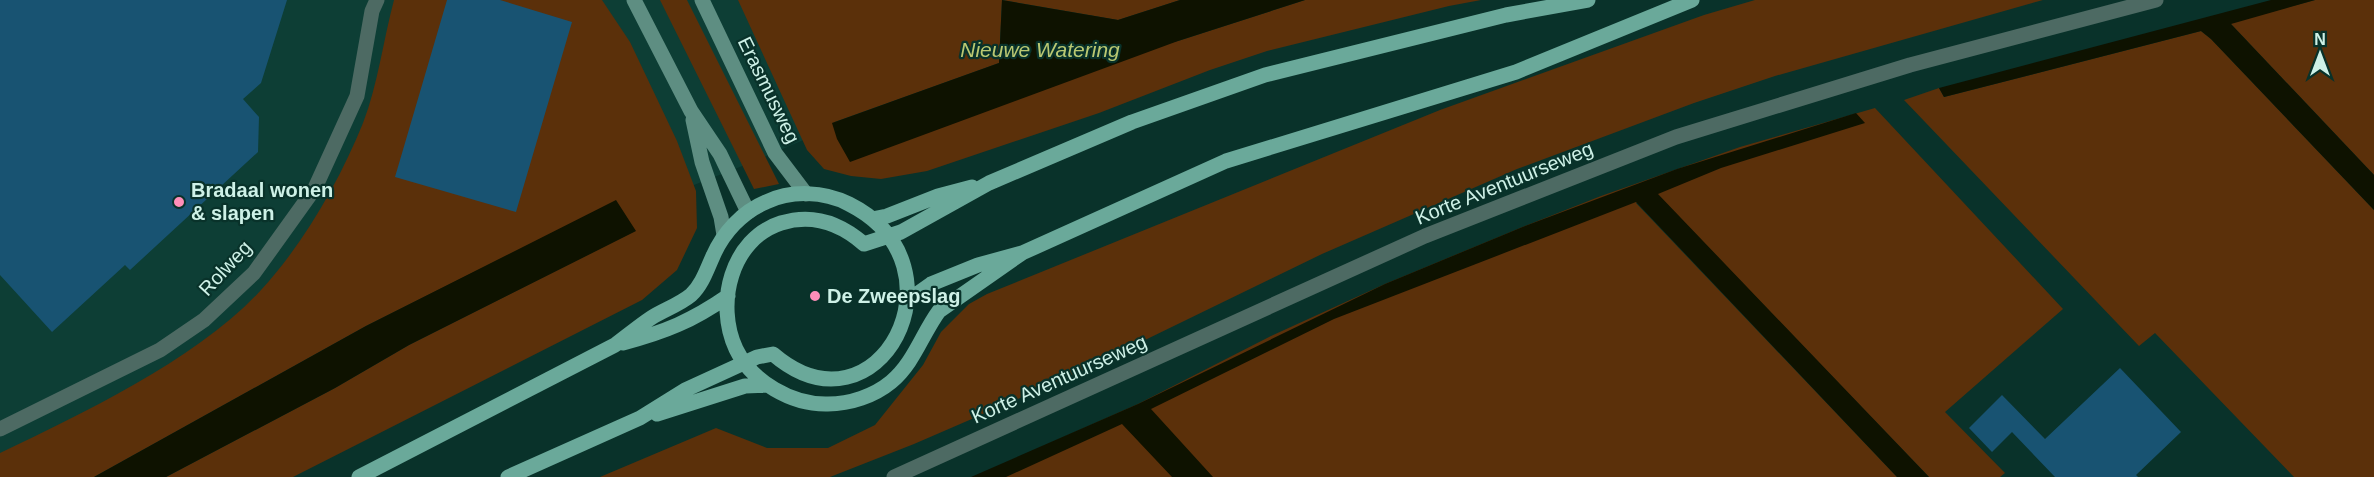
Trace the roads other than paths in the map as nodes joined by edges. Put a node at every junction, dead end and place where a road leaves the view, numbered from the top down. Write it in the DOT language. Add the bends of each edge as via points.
graph roads {
  1 [pos="377,0"];
  2 [pos="634,0"];
  3 [pos="702,0"];
  4 [pos="1588,0"];
  5 [pos="1692,0"];
  6 [pos="2156,0"];
  7 [pos="691,111"];
  8 [pos="989,183"];
  9 [pos="806,194"];
  10 [pos="748,212"];
  11 [pos="872,219"];
  12 [pos="724,235"];
  13 [pos="889,235"];
  14 [pos="756,237"];
  15 [pos="1022,253"];
  16 [pos="728,296"];
  17 [pos="907,301"];
  18 [pos="615,345"];
  19 [pos="744,363"];
  20 [pos="768,385"];
  21 [pos="640,418"];
  22 [pos="0,429"];
  23 [pos="359,477"];
  24 [pos="508,477"];
  25 [pos="894,477"];
  1 -- 22 [label="street, Rolweg" via="357,96 315,188 254,273 204,320 160,350"];
  2 -- 7 [label="street"];
  3 -- 9 [label="street, Erasmusweg" via="775,153"];
  4 -- 8 [label="main road" via="1506,15 1265,75 1132,122"];
  5 -- 15 [label="main road" via="1516,72 1226,161"];
  6 -- 25 [label="street, Korte Aventuurseweg" via="1910,65 1676,137 1425,237"];
  7 -- 10 [label="street" via="720,154"];
  7 -- 12 [label="street"];
  8 -- 11 [label="main road"];
  8 -- 13 [label="main road" via="902,232"];
  9 -- 10 [label="main road" via="766,201"];
  9 -- 11 [label="main road" via="842,200"];
  10 -- 12 [label="main road"];
  10 -- 14 [label="main road"];
  11 -- 13 [label="main road"];
  12 -- 18 [label="main road" via="705,276 691,295"];
  13 -- 14 [label="main road" via="864,244 849,230 811,218 773,225"];
  13 -- 17 [label="main road" via="907,278"];
  14 -- 16 [label="main road" via="736,263"];
  15 -- 17 [label="main road" via="931,284"];
  15 -- 20 [label="main road" via="939,311 909,363 891,383 868,396 843,404 816,404 791,398"];
  16 -- 18 [label="main road" via="700,316"];
  16 -- 19 [label="main road" via="730,331"];
  17 -- 19 [label="main road" via="895,341 866,370 827,379 807,376 773,354"];
  18 -- 23 [label="main road"];
  19 -- 20 [label="main road"];
  19 -- 21 [label="main road" via="685,390"];
  20 -- 21 [label="main road" via="745,386"];
  21 -- 24 [label="main road"];
}
